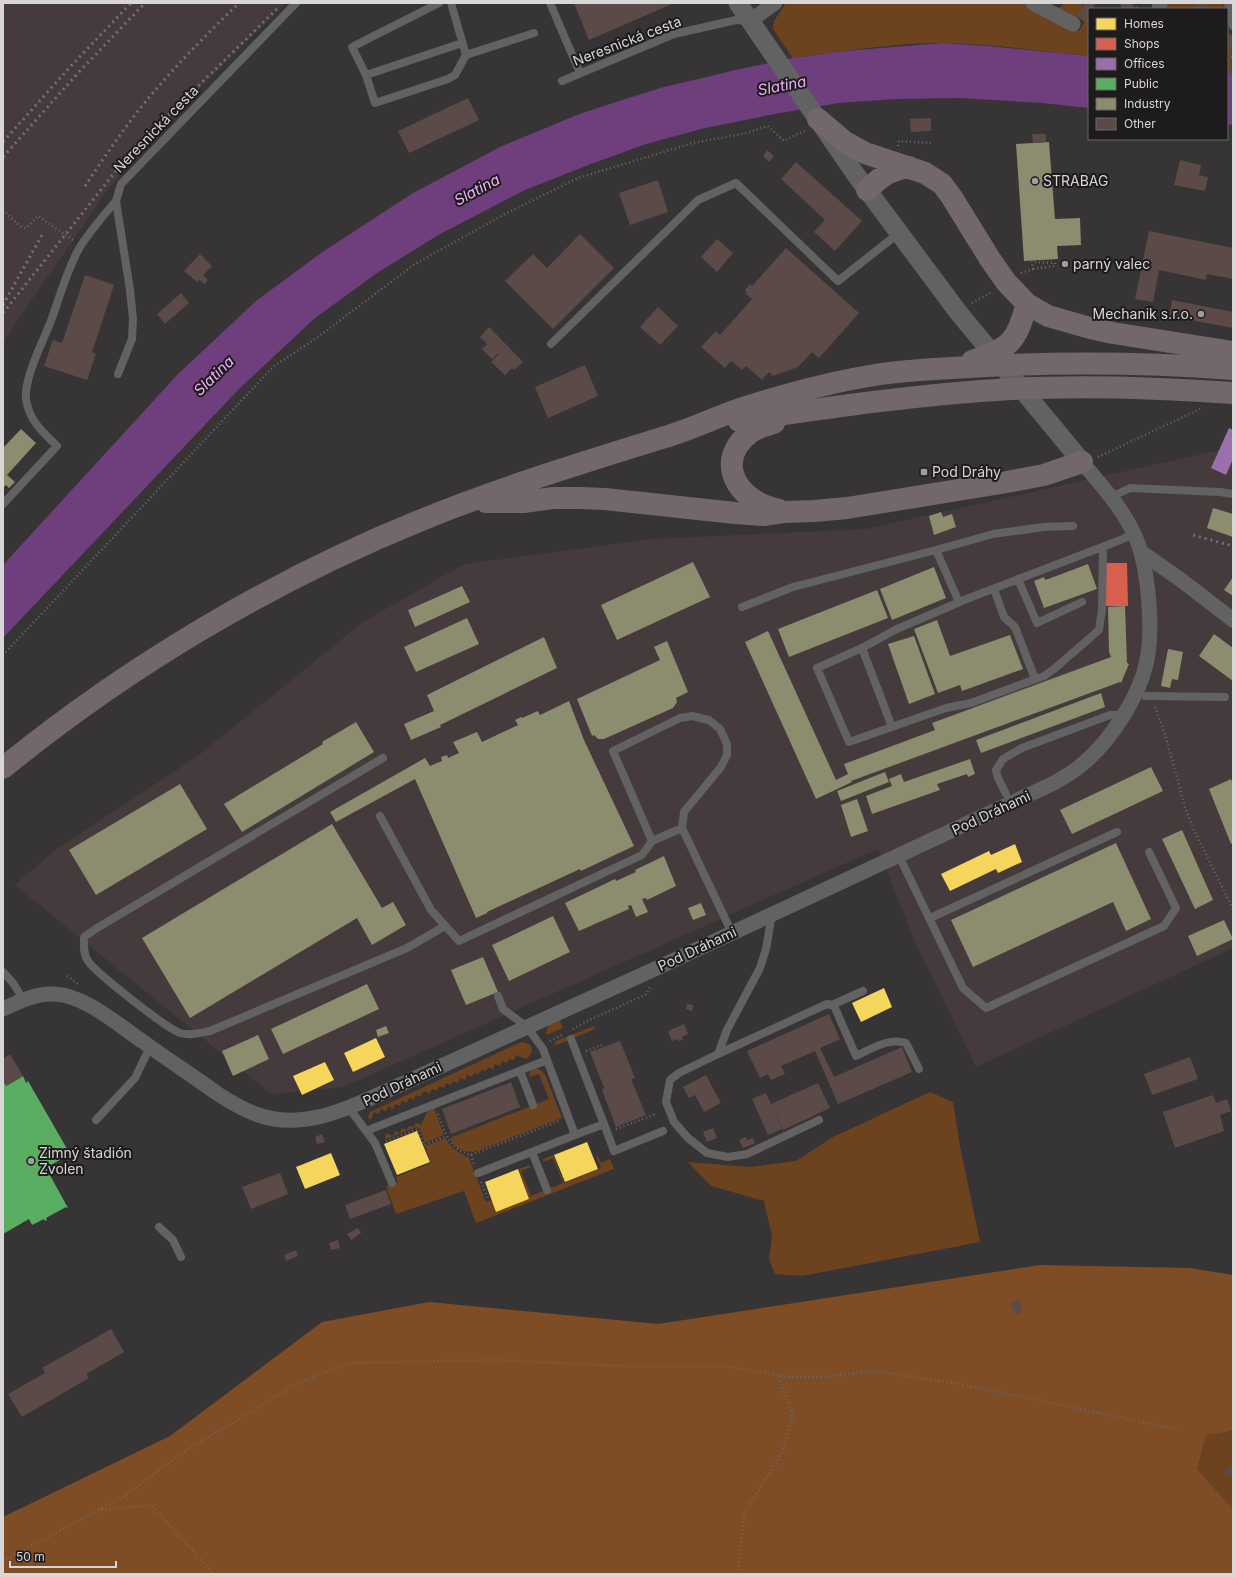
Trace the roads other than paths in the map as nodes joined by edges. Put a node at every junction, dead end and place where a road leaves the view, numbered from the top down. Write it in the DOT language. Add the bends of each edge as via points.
graph roads {
  1 [pos="296,3"];
  2 [pos="439,3"];
  3 [pos="451,3"];
  4 [pos="550,3"];
  5 [pos="738,3"];
  6 [pos="775,3"];
  7 [pos="1034,3"];
  8 [pos="1228,3"];
  9 [pos="1073,24"];
  10 [pos="1233,26"];
  11 [pos="755,27"];
  12 [pos="534,32"];
  13 [pos="462,43"];
  14 [pos="466,55"];
  15 [pos="580,73"];
  16 [pos="366,75"];
  17 [pos="562,81"];
  18 [pos="814,124"];
  19 [pos="909,167"];
  20 [pos="867,190"];
  21 [pos="116,201"];
  22 [pos="899,233"];
  23 [pos="1027,304"];
  24 [pos="551,344"];
  25 [pos="1233,352"];
  26 [pos="954,368"];
  27 [pos="1233,369"];
  28 [pos="118,374"];
  29 [pos="1233,393"];
  30 [pos="806,411"];
  31 [pos="689,430"];
  32 [pos="1082,462"];
  33 [pos="1233,494"];
  34 [pos="1111,497"];
  35 [pos="469,502"];
  36 [pos="3,504"];
  37 [pos="784,512"];
  38 [pos="1073,526"];
  39 [pos="1134,533"];
  40 [pos="1103,547"];
  41 [pos="936,550"];
  42 [pos="1141,552"];
  43 [pos="1018,580"];
  44 [pos="994,589"];
  45 [pos="959,602"];
  46 [pos="1082,602"];
  47 [pos="742,606"];
  48 [pos="1233,620"];
  49 [pos="862,648"];
  50 [pos="1035,679"];
  51 [pos="1145,696"];
  52 [pos="1225,697"];
  53 [pos="1123,715"];
  54 [pos="892,726"];
  55 [pos="382,758"];
  56 [pos="3,768"];
  57 [pos="1006,794"];
  58 [pos="380,816"];
  59 [pos="682,828"];
  60 [pos="1117,832"];
  61 [pos="652,841"];
  62 [pos="1149,852"];
  63 [pos="899,856"];
  64 [pos="772,914"];
  65 [pos="930,918"];
  66 [pos="445,926"];
  67 [pos="732,933"];
  68 [pos="3,972"];
  69 [pos="863,991"];
  70 [pos="498,996"];
  71 [pos="23,999"];
  72 [pos="832,1005"];
  73 [pos="3,1009"];
  74 [pos="526,1027"];
  75 [pos="571,1039"];
  76 [pos="150,1047"];
  77 [pos="718,1054"];
  78 [pos="547,1060"];
  79 [pos="919,1069"];
  80 [pos="520,1071"];
  81 [pos="533,1105"];
  82 [pos="349,1108"];
  83 [pos="96,1120"];
  84 [pos="819,1120"];
  85 [pos="604,1124"];
  86 [pos="366,1131"];
  87 [pos="663,1131"];
  88 [pos="575,1135"];
  89 [pos="532,1152"];
  90 [pos="478,1173"];
  91 [pos="392,1183"];
  92 [pos="547,1190"];
  93 [pos="159,1227"];
  94 [pos="181,1257"];
  1 -- 21 [label="lane, Neresnická cesta" via="121,184"];
  2 -- 16 [label="lane" via="352,47"];
  3 -- 13 [label="lane"];
  4 -- 15 [label="lane"];
  5 -- 11 [label="street"];
  6 -- 11 [label="street"];
  7 -- 9 [label="street"];
  8 -- 10 [label="lane"];
  11 -- 15 [label="lane, Neresnická cesta" via="736,20 674,34"];
  11 -- 18 [label="street"];
  12 -- 14 [label="lane"];
  13 -- 14 [label="lane"];
  13 -- 16 [label="lane"];
  14 -- 16 [label="lane" via="455,75 448,79 375,103"];
  15 -- 17 [label="lane, Neresnická cesta"];
  18 -- 19 [label="main road" via="865,153"];
  18 -- 20 [label="street"];
  19 -- 20 [label="main road" via="892,170"];
  19 -- 23 [label="main road" via="926,173 942,184 1006,282"];
  20 -- 22 [label="street"];
  21 -- 28 [label="lane, Neresnická cesta" via="133,319 132,339"];
  21 -- 36 [label="lane" via="82,244 72,262 27,384 26,398 33,422 57,446"];
  22 -- 24 [label="lane" via="838,281 736,183 698,200"];
  22 -- 32 [label="street" via="977,335"];
  23 -- 25 [label="main road" via="1048,316 1113,333"];
  23 -- 26 [label="main road" via="1020,329 1010,343 998,351"];
  26 -- 27 [label="main road" via="1091,363"];
  26 -- 31 [label="main road" via="882,374 815,388 743,408"];
  29 -- 30 [label="main road" via="1134,388 1013,389 875,401"];
  30 -- 31 [label="main road"];
  30 -- 37 [label="main road" via="753,431 741,442 731,465 733,475 742,490 760,504"];
  31 -- 35 [label="main road"];
  32 -- 34 [label="street, Pod Dráhami"];
  32 -- 37 [label="main road" via="1044,475 1007,482 847,508"];
  33 -- 34 [label="lane" via="1130,488"];
  34 -- 39 [label="street, Pod Dráhami"];
  35 -- 37 [label="main road" via="581,498 742,514"];
  35 -- 56 [label="main road" via="366,544 244,606 188,638 100,695"];
  38 -- 41 [label="lane" via="993,534"];
  39 -- 40 [label="lane"];
  39 -- 42 [label="street, Pod Dráhami"];
  40 -- 43 [label="lane"];
  40 -- 50 [label="lane" via="1100,630 1054,669"];
  41 -- 45 [label="lane"];
  41 -- 47 [label="lane" via="793,587"];
  42 -- 48 [label="street"];
  42 -- 53 [label="street, Pod Dráhami" via="1149,602 1150,637 1138,688"];
  43 -- 44 [label="lane"];
  43 -- 46 [label="lane" via="1038,623"];
  44 -- 45 [label="lane"];
  44 -- 50 [label="lane" via="1004,617 1014,628"];
  45 -- 49 [label="lane" via="897,628"];
  49 -- 54 [label="lane"];
  49 -- 54 [label="lane" via="817,668 849,742"];
  50 -- 54 [label="lane" via="971,703 946,708"];
  51 -- 52 [label="lane"];
  53 -- 57 [label="lane" via="1110,715 1022,748 1003,759 996,770"];
  53 -- 63 [label="street, Pod Dráhami" via="1105,740 1076,770 1054,783"];
  55 -- 66 [label="lane" via="97,928 84,937 87,960 96,971 161,1021 180,1033 192,1034 210,1031 407,948"];
  58 -- 66 [label="lane" via="431,910"];
  59 -- 61 [label="lane"];
  59 -- 61 [label="lane" via="684,812 727,755 727,744 720,729 709,720 692,716 680,718 613,751"];
  59 -- 67 [label="lane"];
  60 -- 65 [label="lane"];
  61 -- 66 [label="lane" via="642,855 458,941"];
  62 -- 65 [label="lane" via="1176,908 1164,926 986,1008 963,988"];
  63 -- 64 [label="street, Pod Dráhami"];
  63 -- 65 [label="lane"];
  64 -- 67 [label="street, Pod Dráhami"];
  64 -- 77 [label="lane" via="760,968 727,1030"];
  67 -- 74 [label="street, Pod Dráhami"];
  68 -- 71 [label="lane"];
  69 -- 72 [label="lane"];
  70 -- 74 [label="lane" via="503,1009"];
  71 -- 73 [label="street, Pod Dráhami"];
  71 -- 76 [label="street, Pod Dráhami" via="44,994 76,998"];
  72 -- 77 [label="lane" via="821,1006"];
  72 -- 79 [label="lane" via="856,1056 891,1041 901,1041 906,1043"];
  74 -- 78 [label="lane"];
  74 -- 82 [label="street, Pod Dráhami"];
  75 -- 85 [label="lane"];
  76 -- 82 [label="street, Pod Dráhami" via="218,1094 262,1116 302,1120"];
  76 -- 83 [label="lane" via="135,1078"];
  77 -- 84 [label="lane" via="670,1080 666,1102 674,1122 688,1138 707,1153 728,1157 747,1154"];
  78 -- 80 [label="lane"];
  78 -- 88 [label="lane"];
  80 -- 81 [label="lane"];
  80 -- 86 [label="lane"];
  82 -- 86 [label="lane"];
  85 -- 87 [label="lane" via="614,1151"];
  85 -- 88 [label="lane"];
  86 -- 91 [label="lane" via="376,1145"];
  88 -- 89 [label="lane"];
  89 -- 90 [label="lane"];
  89 -- 92 [label="lane"];
  93 -- 94 [label="lane" via="173,1240"];
}
